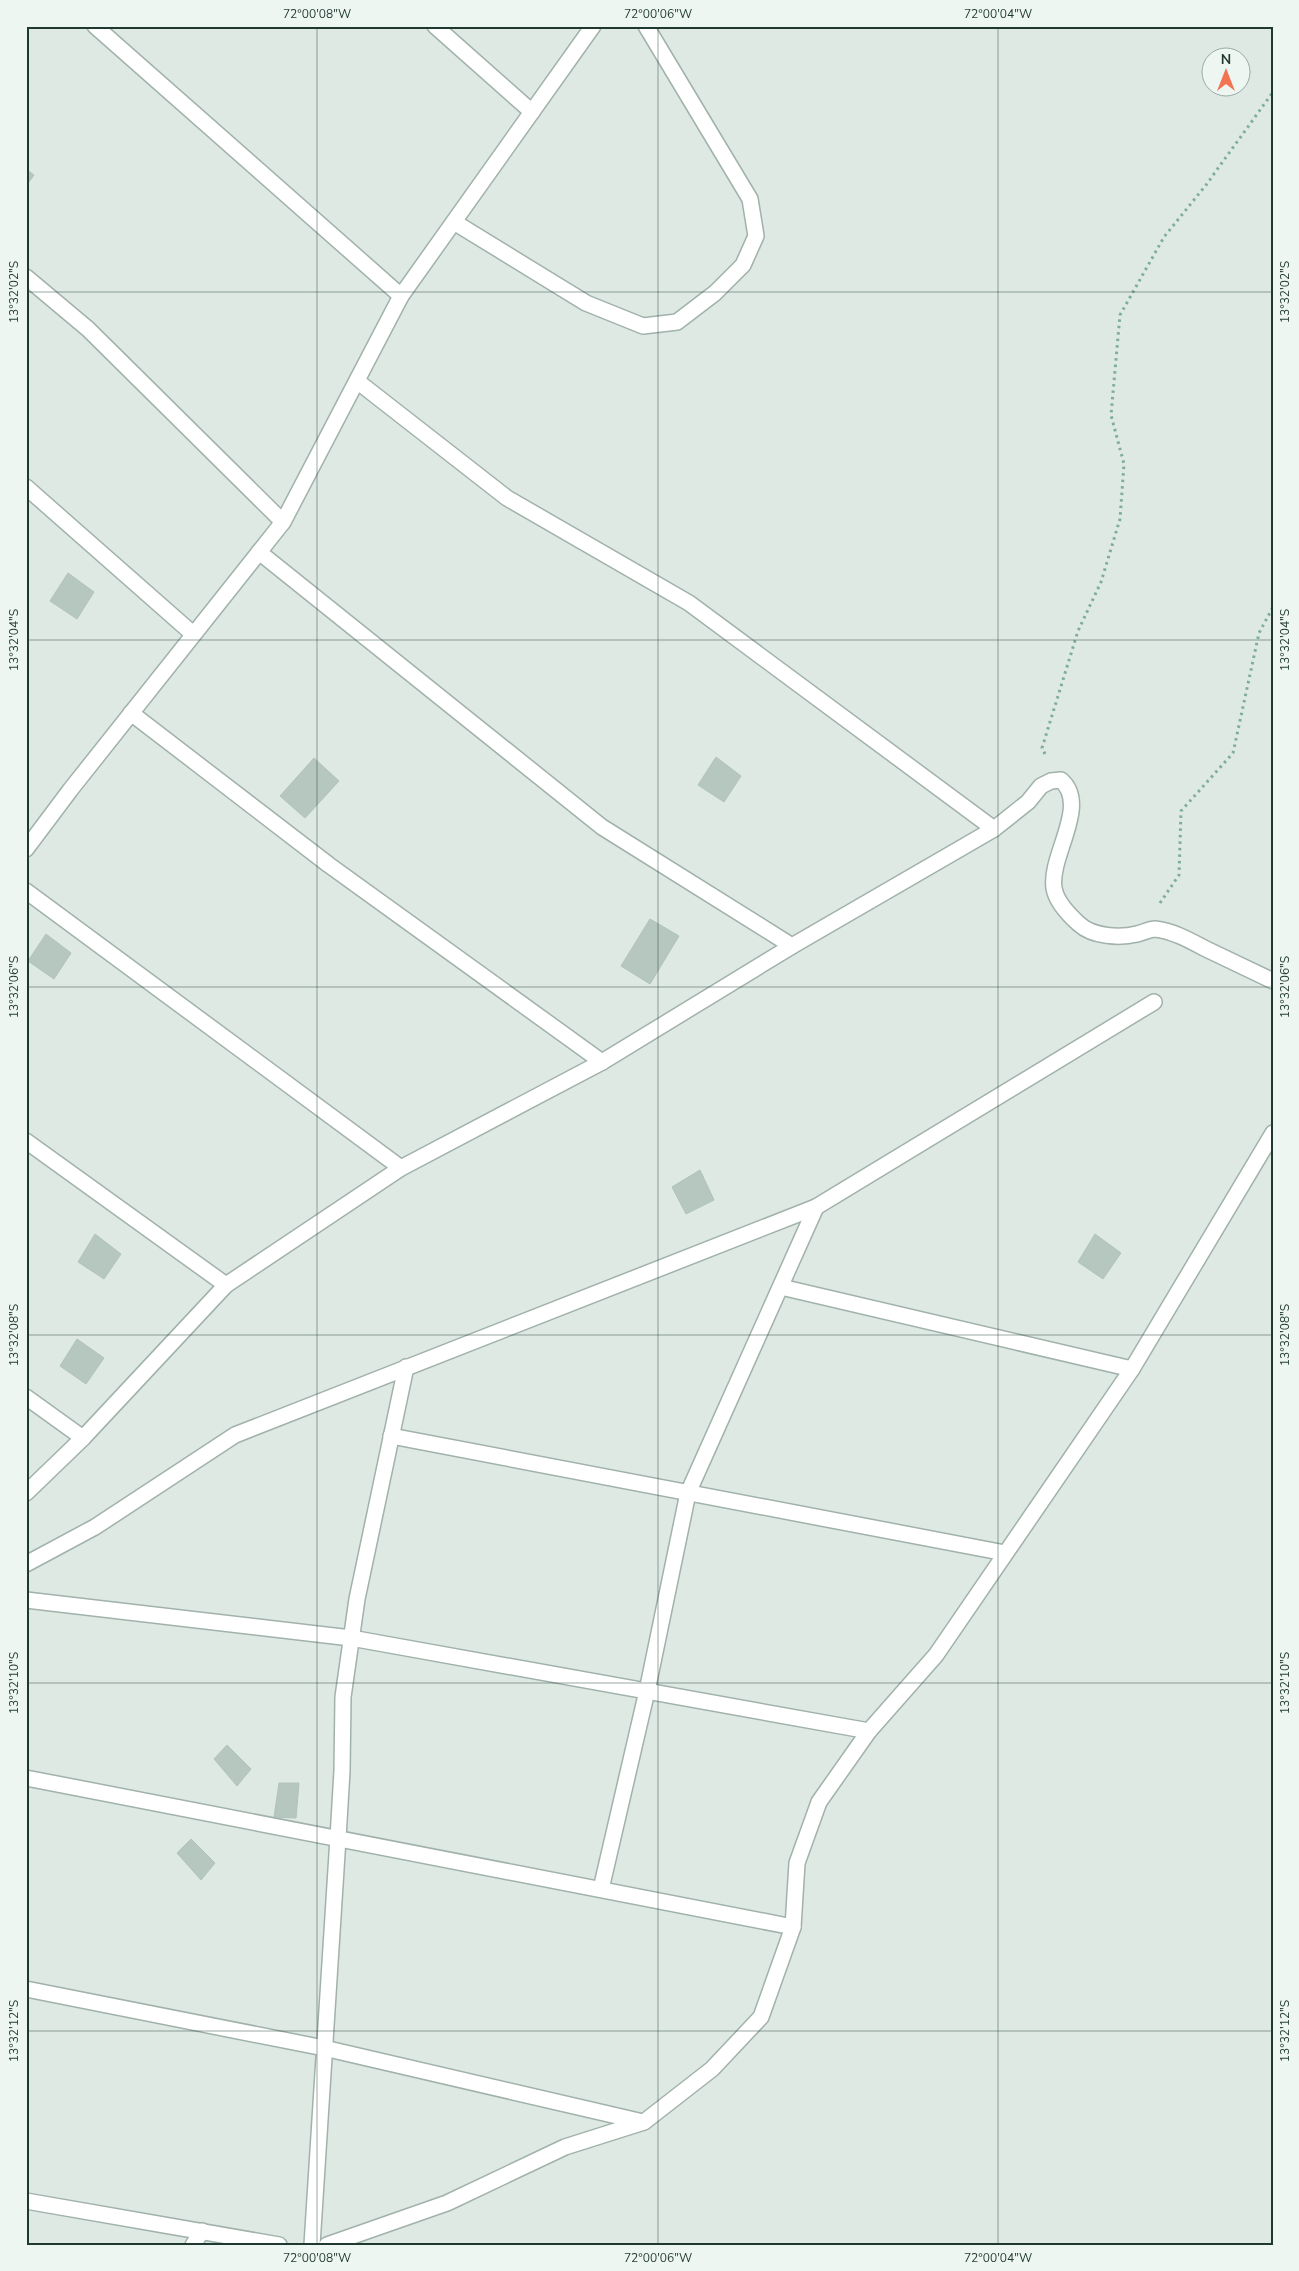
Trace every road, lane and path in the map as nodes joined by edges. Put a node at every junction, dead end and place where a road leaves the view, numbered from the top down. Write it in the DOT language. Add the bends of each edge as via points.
graph roads {
  1 [pos="95,26"];
  2 [pos="435,26"];
  3 [pos="593,26"];
  4 [pos="646,26"];
  5 [pos="1273,92"];
  6 [pos="532,112"];
  7 [pos="454,222"];
  8 [pos="26,277"];
  9 [pos="401,296"];
  10 [pos="357,381"];
  11 [pos="26,487"];
  12 [pos="283,522"];
  13 [pos="259,552"];
  14 [pos="1273,606"];
  15 [pos="193,634"];
  16 [pos="131,713"];
  17 [pos="1061,780"];
  18 [pos="994,829"];
  19 [pos="26,848"];
  20 [pos="26,891"];
  21 [pos="1138,934"];
  22 [pos="792,946"];
  23 [pos="1273,981"];
  24 [pos="1154,1002"];
  25 [pos="602,1062"];
  26 [pos="1273,1133"];
  27 [pos="26,1141"];
  28 [pos="401,1168"];
  29 [pos="816,1207"];
  30 [pos="226,1285"];
  31 [pos="781,1287"];
  32 [pos="406,1368"];
  33 [pos="1132,1369"];
  34 [pos="26,1397"];
  35 [pos="391,1436"];
  36 [pos="83,1438"];
  37 [pos="26,1493"];
  38 [pos="688,1493"];
  39 [pos="1005,1553"];
  40 [pos="26,1564"];
  41 [pos="26,1600"];
  42 [pos="351,1638"];
  43 [pos="646,1691"];
  44 [pos="869,1731"];
  45 [pos="26,1778"];
  46 [pos="338,1838"];
  47 [pos="601,1889"];
  48 [pos="793,1927"];
  49 [pos="26,1989"];
  50 [pos="324,2048"];
  51 [pos="644,2122"];
  52 [pos="26,2201"];
  53 [pos="202,2232"];
  54 [pos="193,2245"];
  55 [pos="279,2245"];
  56 [pos="312,2245"];
  57 [pos="327,2245"];
  1 -- 9 [label="street"];
  2 -- 6 [label="street"];
  3 -- 6 [label="street"];
  4 -- 7 [label="street" via="750,199 756,236 743,265 715,293 676,322 644,326 586,303"];
  5 -- 17 [label="path" via="1164,237 1120,315 1111,415 1124,464 1120,519 1101,582 1078,631 1042,748"];
  6 -- 7 [label="street"];
  7 -- 9 [label="street"];
  8 -- 12 [label="street" via="88,329"];
  9 -- 10 [label="street"];
  10 -- 12 [label="street"];
  10 -- 18 [label="street" via="508,498 689,603"];
  11 -- 15 [label="street"];
  12 -- 13 [label="street"];
  13 -- 15 [label="street"];
  13 -- 22 [label="street" via="602,826"];
  14 -- 21 [label="path" via="1259,633 1233,753 1181,811 1180,875"];
  15 -- 16 [label="street"];
  16 -- 19 [label="street"];
  16 -- 25 [label="street" via="329,865"];
  17 -- 18 [label="street" via="1041,786 1028,802"];
  17 -- 21 [label="street" via="1072,796 1072,810 1054,874 1054,888 1061,904 1081,926 1100,934 1119,937"];
  18 -- 22 [label="street"];
  20 -- 28 [label="street"];
  21 -- 23 [label="street" via="1153,929 1173,933"];
  22 -- 25 [label="street"];
  24 -- 29 [label="street"];
  25 -- 28 [label="street"];
  26 -- 33 [label="street"];
  27 -- 30 [label="street"];
  28 -- 30 [label="street"];
  29 -- 31 [label="street"];
  29 -- 32 [label="street"];
  30 -- 36 [label="street"];
  31 -- 33 [label="street"];
  31 -- 38 [label="street"];
  32 -- 35 [label="street"];
  32 -- 40 [label="street" via="235,1435 95,1526"];
  33 -- 39 [label="street"];
  34 -- 36 [label="street"];
  35 -- 38 [label="street"];
  35 -- 42 [label="street"];
  36 -- 37 [label="street"];
  38 -- 39 [label="street"];
  38 -- 43 [label="street"];
  39 -- 44 [label="street" via="936,1655"];
  41 -- 42 [label="street"];
  42 -- 43 [label="street"];
  42 -- 46 [label="street" via="343,1698"];
  43 -- 44 [label="street"];
  43 -- 47 [label="street"];
  44 -- 48 [label="street" via="819,1802 797,1863"];
  45 -- 46 [label="street"];
  46 -- 47 [label="street"];
  46 -- 50 [label="street"];
  47 -- 48 [label="street"];
  48 -- 51 [label="street" via="761,2017 712,2069"];
  49 -- 50 [label="street"];
  50 -- 51 [label="street"];
  50 -- 56 [label="street"];
  51 -- 57 [label="street" via="565,2147 447,2203"];
  52 -- 53 [label="street"];
  53 -- 54 [label="street"];
  53 -- 55 [label="street"];
}
